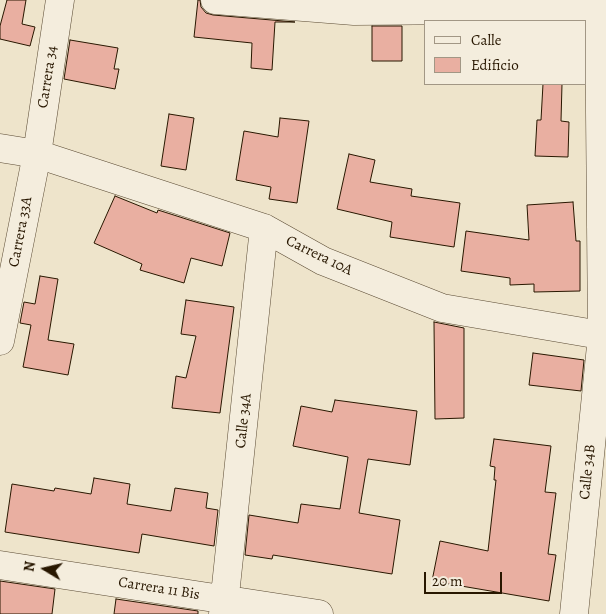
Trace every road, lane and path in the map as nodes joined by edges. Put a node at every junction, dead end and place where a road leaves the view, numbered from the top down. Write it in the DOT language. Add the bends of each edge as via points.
graph roads {
  1 [pos="60,0"];
  2 [pos="215,0"];
  3 [pos="599,4"];
  4 [pos="0,148"];
  5 [pos="37,154"];
  6 [pos="264,228"];
  7 [pos="604,336"];
  8 [pos="0,341"];
  9 [pos="0,565"];
  10 [pos="224,607"];
  11 [pos="319,614"];
  12 [pos="574,614"];
  1 -- 5 [label="street, Carrera 34"];
  2 -- 3 [label="street" via="354,11"];
  3 -- 7 [label="street, Calle 34B"];
  4 -- 5 [label="street, Carrera 10A"];
  5 -- 6 [label="street, Carrera 10A"];
  5 -- 8 [label="street, Carrera 33A"];
  6 -- 7 [label="street, Carrera 10A" via="323,261 442,308"];
  6 -- 10 [label="street, Calle 34A"];
  7 -- 12 [label="street, Calle 34B"];
  9 -- 10 [label="street, Carrera 11 Bis"];
  10 -- 11 [label="street, Carrera 11 Bis"];
}
